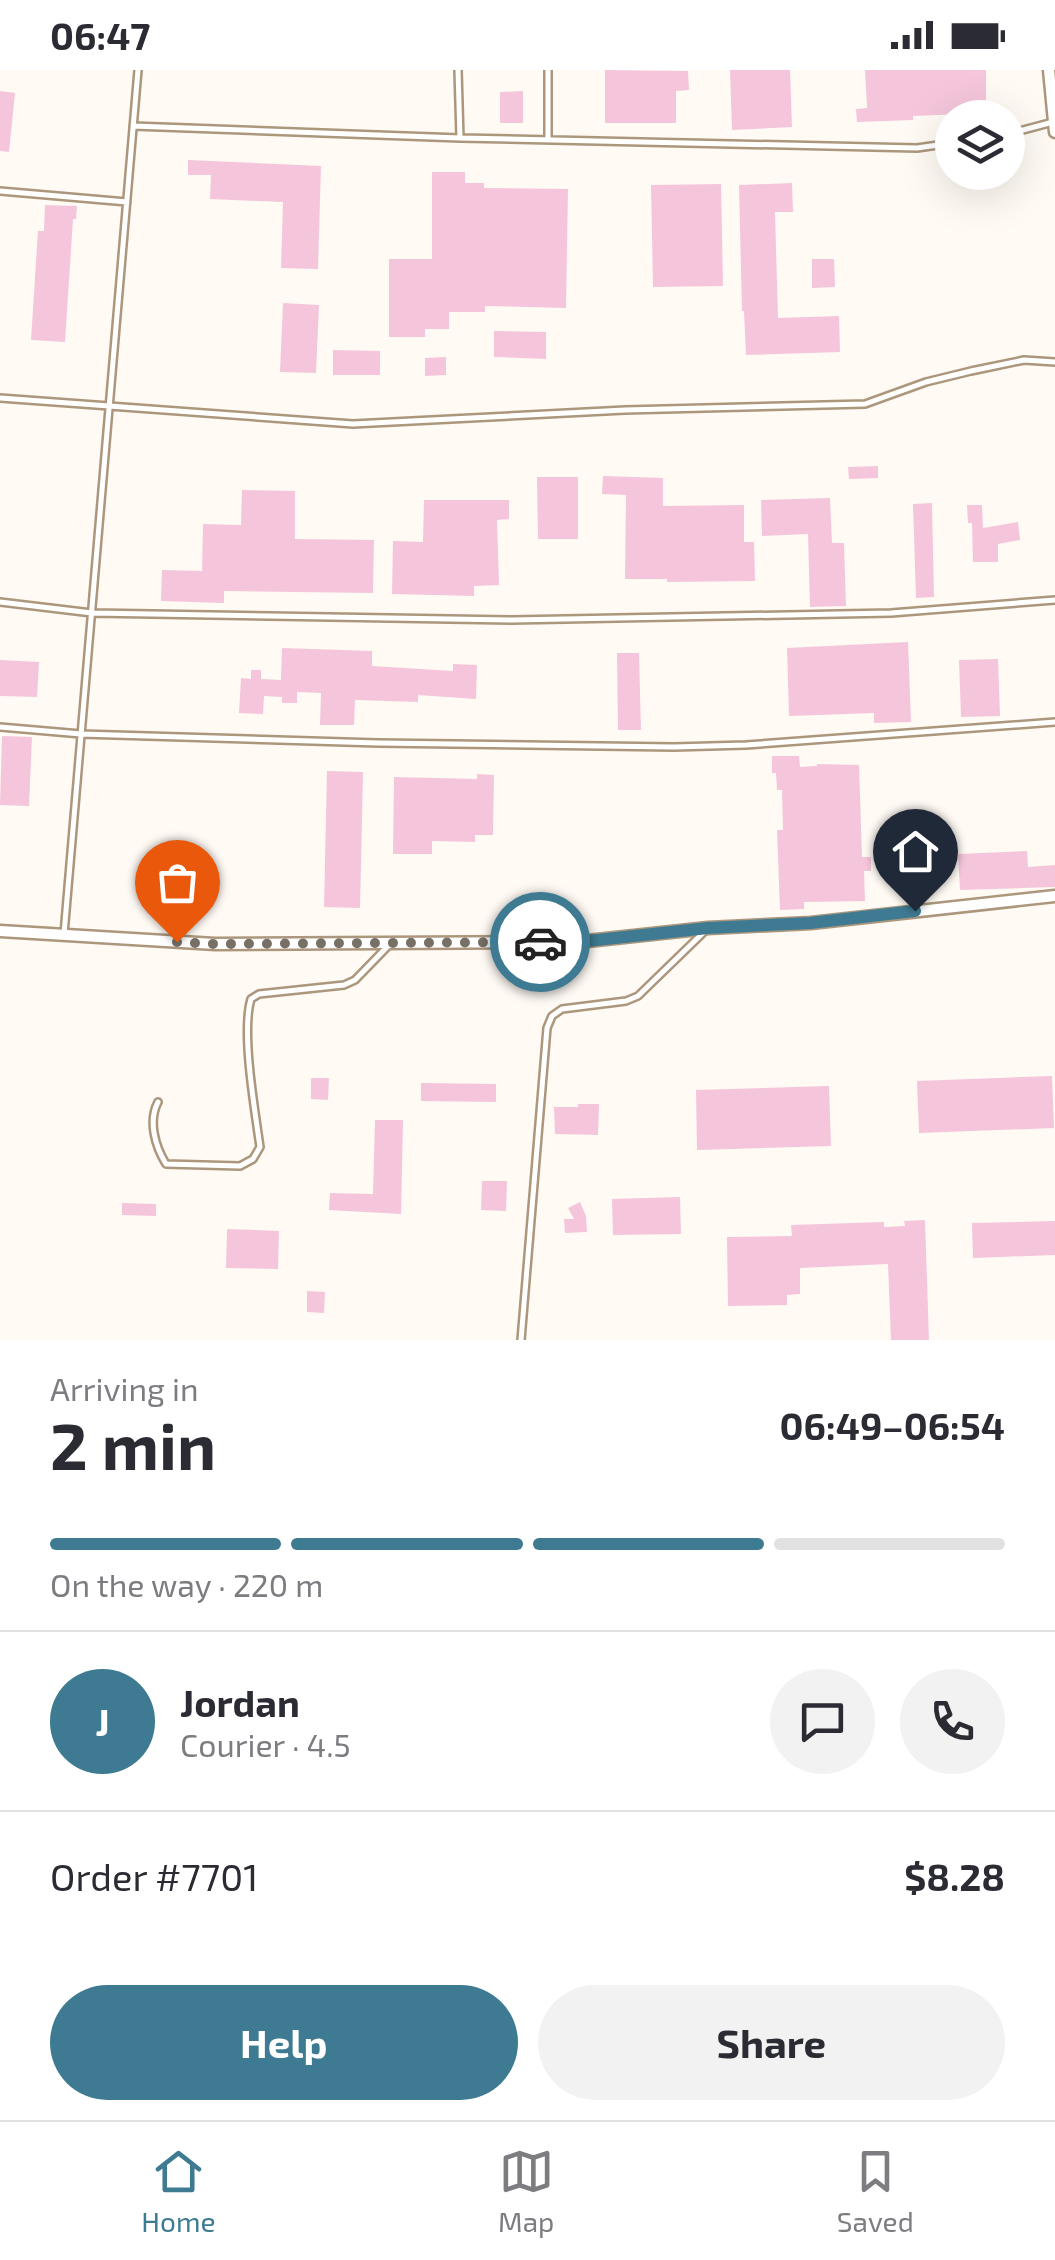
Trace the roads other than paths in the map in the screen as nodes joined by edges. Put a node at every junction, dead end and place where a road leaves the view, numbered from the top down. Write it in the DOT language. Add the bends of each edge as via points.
graph roads {
  1 [pos="138,70"];
  2 [pos="458,70"];
  3 [pos="548,70"];
  4 [pos="1049,70"];
  5 [pos="1055,122"];
  6 [pos="133,126"];
  7 [pos="1025,130"];
  8 [pos="1055,132"];
  9 [pos="460,138"];
  10 [pos="548,138"];
  11 [pos="935,146"];
  12 [pos="0,191"];
  13 [pos="127,202"];
  14 [pos="1055,362"];
  15 [pos="0,398"];
  16 [pos="110,407"];
  17 [pos="1055,600"];
  18 [pos="0,602"];
  19 [pos="92,613"];
  20 [pos="1055,722"];
  21 [pos="0,727"];
  22 [pos="81,734"];
  23 [pos="1055,896"];
  24 [pos="708,928"];
  25 [pos="0,930"];
  26 [pos="64,934"];
  27 [pos="392,943"];
  28 [pos="158,1102"];
  29 [pos="520,1340"];
  1 -- 6 [label="lane"];
  2 -- 9 [label="lane"];
  3 -- 10 [label="lane"];
  4 -- 5 [label="street"];
  5 -- 7 [label="lane"];
  5 -- 8 [label="street"];
  6 -- 9 [label="lane"];
  6 -- 13 [label="lane"];
  9 -- 10 [label="lane"];
  10 -- 11 [label="lane"];
  12 -- 13 [label="lane"];
  13 -- 16 [label="lane"];
  14 -- 16 [label="lane" via="1024,360 971,371 865,404 353,424"];
  15 -- 16 [label="lane"];
  16 -- 19 [label="lane"];
  17 -- 19 [label="lane" via="890,613 611,619"];
  18 -- 19 [label="lane"];
  19 -- 22 [label="lane"];
  20 -- 22 [label="lane" via="674,747"];
  21 -- 22 [label="lane"];
  22 -- 26 [label="lane"];
  23 -- 24 [label="street"];
  24 -- 27 [label="street" via="578,942"];
  24 -- 29 [label="lane" via="638,996 562,1008 552,1016"];
  25 -- 26 [label="street"];
  26 -- 27 [label="street" via="215,944"];
  27 -- 28 [label="lane" via="355,980 251,999 250,1067 260,1148 252,1159 240,1166 166,1164 155,1140 152,1112"];
}
